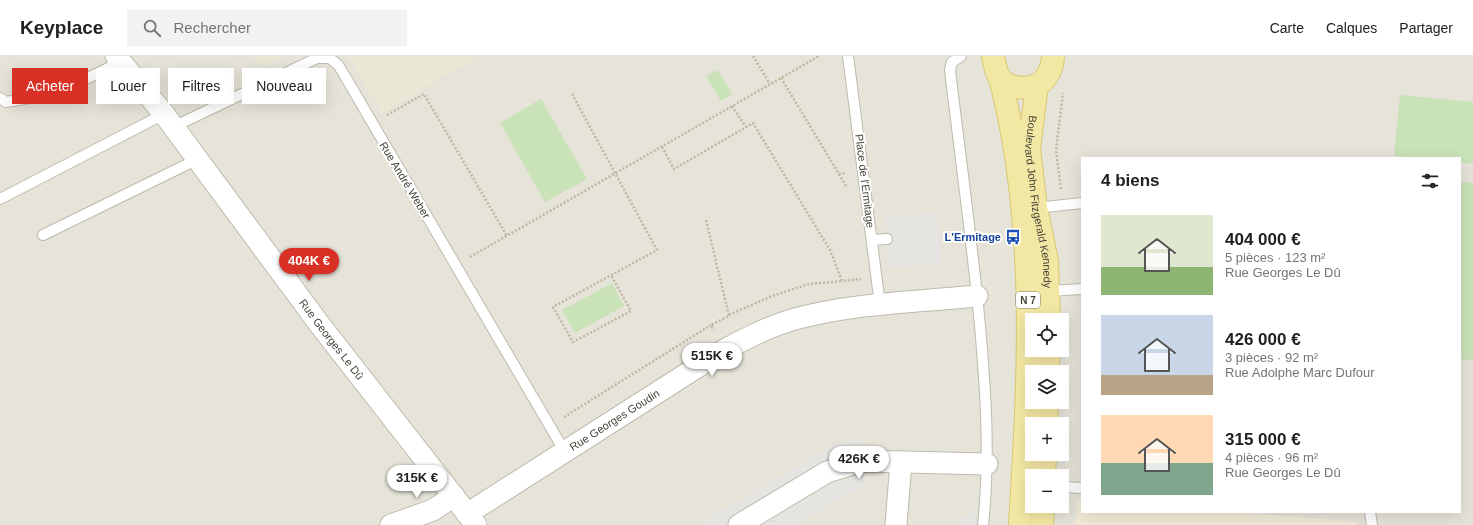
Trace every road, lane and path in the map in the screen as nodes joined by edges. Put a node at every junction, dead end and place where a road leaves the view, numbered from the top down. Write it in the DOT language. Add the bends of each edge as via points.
graph roads {
  1 [pos="753,56"];
  2 [pos="819,56"];
  3 [pos="848,56"];
  4 [pos="961,56"];
  5 [pos="993,56"];
  6 [pos="1053,56"];
  7 [pos="325,57"];
  8 [pos="118,59"];
  9 [pos="781,78"];
  10 [pos="1000,78"];
  11 [pos="770,84"];
  12 [pos="1037,85"];
  13 [pos="572,94"];
  14 [pos="0,98"];
  15 [pos="732,106"];
  16 [pos="168,120"];
  17 [pos="371,124"];
  18 [pos="746,128"];
  19 [pos="662,147"];
  20 [pos="198,159"];
  21 [pos="863,170"];
  22 [pos="616,174"];
  23 [pos="0,199"];
  24 [pos="1081,203"];
  25 [pos="1036,208"];
  26 [pos="706,220"];
  27 [pos="43,235"];
  28 [pos="507,236"];
  29 [pos="887,239"];
  30 [pos="872,240"];
  31 [pos="459,271"];
  32 [pos="611,275"];
  33 [pos="877,278"];
  34 [pos="842,281"];
  35 [pos="1081,289"];
  36 [pos="1048,291"];
  37 [pos="977,296"];
  38 [pos="880,305"];
  39 [pos="1049,313"];
  40 [pos="729,316"];
  41 [pos="711,325"];
  42 [pos="724,350"];
  43 [pos="550,426"];
  44 [pos="565,452"];
  45 [pos="901,462"];
  46 [pos="987,464"];
  47 [pos="1069,487"];
  48 [pos="1081,488"];
  49 [pos="454,496"];
  50 [pos="1043,513"];
  51 [pos="1367,513"];
  52 [pos="471,519"];
  53 [pos="391,525"];
  54 [pos="739,525"];
  55 [pos="896,525"];
  56 [pos="983,525"];
  57 [pos="1020,525"];
  58 [pos="1042,525"];
  59 [pos="1372,525"];
  1 -- 11 [label="path"];
  2 -- 9 [label="path"];
  3 -- 21 [label="lane, Place de l'Ermitage"];
  4 -- 37 [label="lane" via="952,62 950,70"];
  5 -- 10 [label="main road, Boulevard John Fitzgerald Kennedy / N 7"];
  6 -- 12 [label="main road" via="1051,67"];
  7 -- 16 [label="lane, Rue André Weber" via="317,58"];
  7 -- 17 [label="lane, Rue André Weber" via="339,66"];
  8 -- 14 [label="lane" via="65,89 6,102"];
  8 -- 16 [label="street, Rue Georges Le Dû"];
  9 -- 11 [label="path"];
  9 -- 21 [label="path" via="839,174"];
  10 -- 12 [label="main road" via="1010,85 1022,88"];
  10 -- 57 [label="main road, Boulevard John Fitzgerald Kennedy / N 7" via="1010,121 1028,262 1026,399"];
  11 -- 15 [label="path"];
  12 -- 25 [label="main road, Boulevard John Fitzgerald Kennedy / N 7" via="1029,149"];
  13 -- 22 [label="path"];
  15 -- 18 [label="path"];
  15 -- 19 [label="path"];
  16 -- 20 [label="street, Rue Georges Le Dû"];
  16 -- 23 [label="lane, Rue André Weber"];
  17 -- 28 [label="path" via="424,94"];
  17 -- 31 [label="lane, Rue André Weber"];
  18 -- 19 [label="path" via="674,168"];
  18 -- 34 [label="path" via="753,123 830,250"];
  19 -- 22 [label="path"];
  20 -- 27 [label="lane"];
  20 -- 49 [label="street, Rue Georges Le Dû" via="320,325"];
  21 -- 30 [label="lane, Place de l'Ermitage"];
  22 -- 28 [label="path"];
  22 -- 32 [label="path" via="657,250"];
  24 -- 25 [label="lane"];
  25 -- 36 [label="main road, Boulevard John Fitzgerald Kennedy / N 7" via="1047,261"];
  26 -- 40 [label="path"];
  28 -- 31 [label="path" via="467,259"];
  29 -- 30 [label="lane"];
  30 -- 33 [label="lane, Place de l'Ermitage"];
  31 -- 43 [label="lane, Rue André Weber"];
  32 -- 32 [label="path" via="552,307 573,342 631,310"];
  33 -- 34 [label="path"];
  33 -- 38 [label="lane, Place de l'Ermitage"];
  34 -- 40 [label="path" via="809,284 772,296"];
  35 -- 36 [label="lane"];
  36 -- 39 [label="main road, Boulevard John Fitzgerald Kennedy / N 7"];
  37 -- 38 [label="street, Rue Georges Goudin"];
  37 -- 46 [label="lane" via="987,409"];
  38 -- 42 [label="street, Rue Georges Goudin" via="833,310 794,319"];
  40 -- 41 [label="path"];
  41 -- 42 [label="path"];
  41 -- 43 [label="path"];
  42 -- 44 [label="street, Rue Georges Goudin"];
  43 -- 44 [label="lane, Rue André Weber"];
  44 -- 52 [label="street, Rue Georges Goudin"];
  45 -- 46 [label="street"];
  45 -- 54 [label="street" via="863,461 827,472"];
  45 -- 55 [label="street"];
  46 -- 56 [label="lane"];
  47 -- 48 [label="lane"];
  49 -- 52 [label="street, Rue Georges Le Dû"];
  49 -- 53 [label="street" via="433,510"];
  50 -- 58 [label="main road"];
  51 -- 59 [label="lane"];
}
